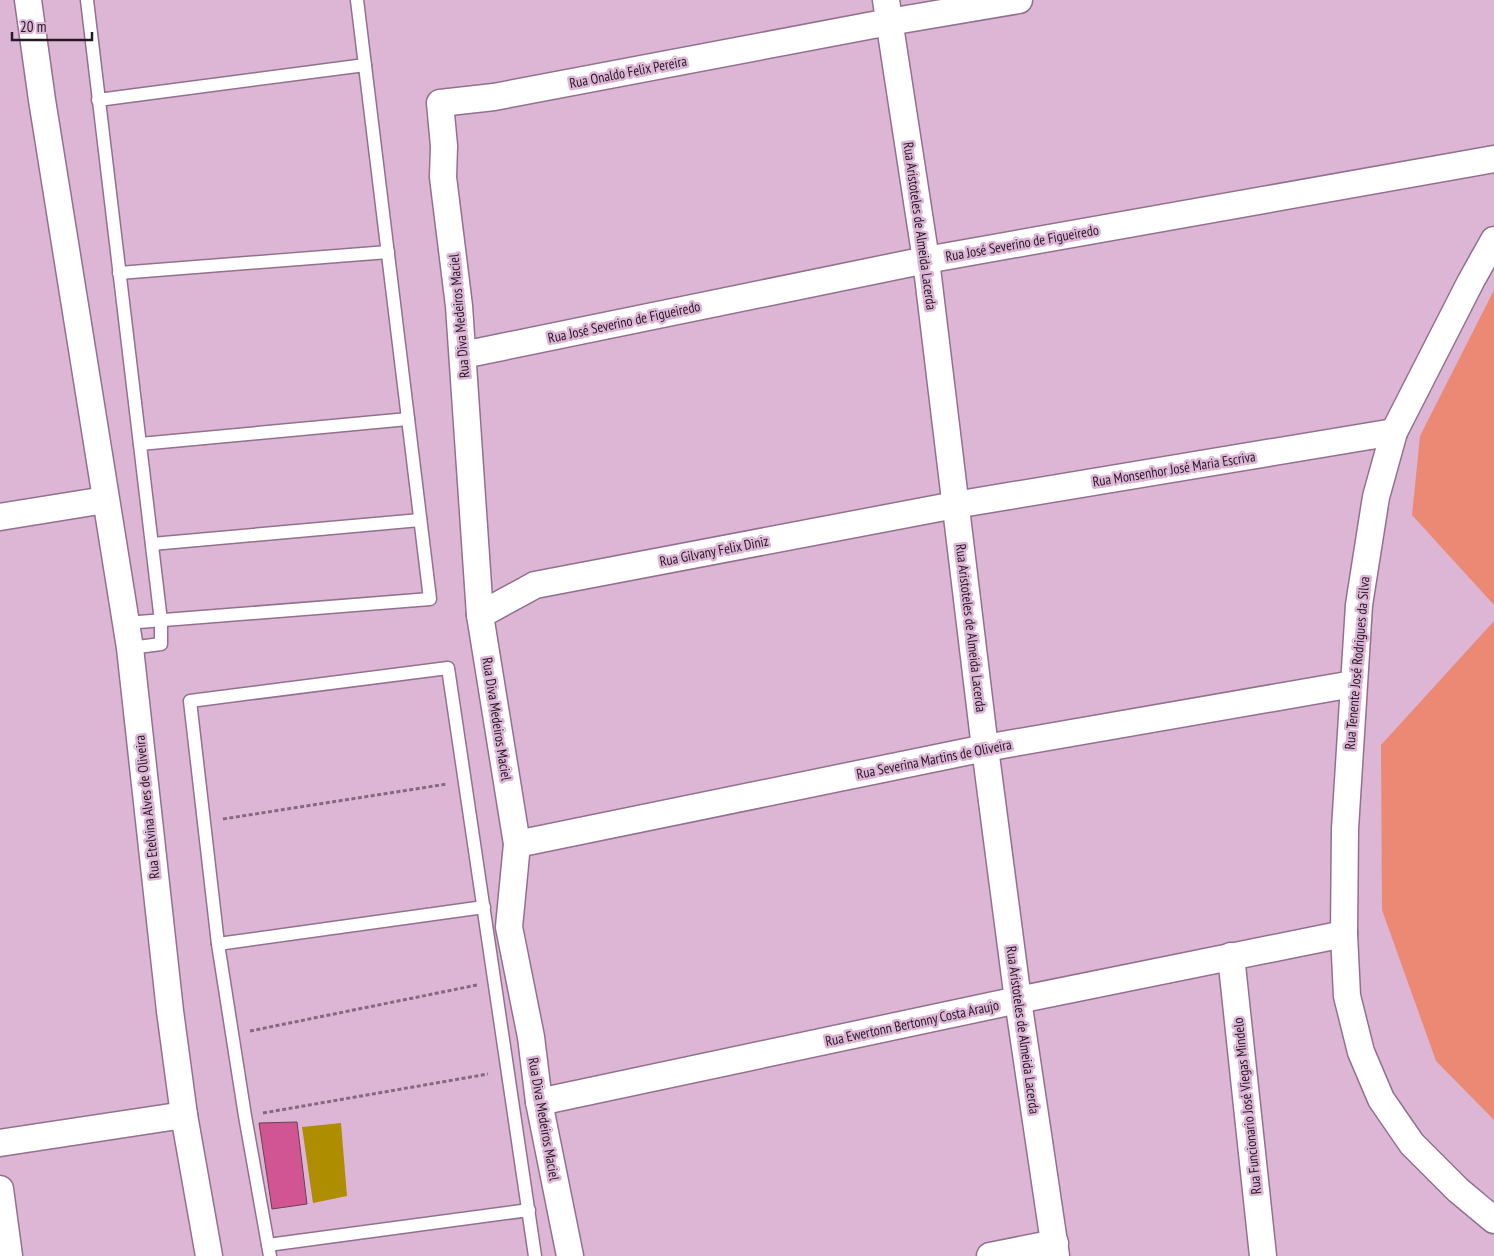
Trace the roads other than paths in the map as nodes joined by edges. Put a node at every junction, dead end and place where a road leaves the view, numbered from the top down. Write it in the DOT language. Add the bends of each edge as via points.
graph roads {
  1 [pos="28,0"];
  2 [pos="87,0"];
  3 [pos="357,0"];
  4 [pos="1018,0"];
  5 [pos="888,11"];
  6 [pos="365,65"];
  7 [pos="98,100"];
  8 [pos="1494,159"];
  9 [pos="444,177"];
  10 [pos="1494,240"];
  11 [pos="388,252"];
  12 [pos="926,260"];
  13 [pos="120,273"];
  14 [pos="463,355"];
  15 [pos="408,419"];
  16 [pos="1394,432"];
  17 [pos="140,444"];
  18 [pos="105,500"];
  19 [pos="955,505"];
  20 [pos="0,517"];
  21 [pos="420,520"];
  22 [pos="152,544"];
  23 [pos="480,615"];
  24 [pos="161,621"];
  25 [pos="128,635"];
  26 [pos="1353,684"];
  27 [pos="985,748"];
  28 [pos="518,844"];
  29 [pos="484,907"];
  30 [pos="1344,934"];
  31 [pos="218,944"];
  32 [pos="1231,956"];
  33 [pos="1018,1000"];
  34 [pos="539,1102"];
  35 [pos="184,1115"];
  36 [pos="0,1143"];
  37 [pos="0,1189"];
  38 [pos="529,1210"];
  39 [pos="1494,1220"];
  40 [pos="1056,1250"];
  41 [pos="269,1251"];
  42 [pos="9,1256"];
  43 [pos="209,1256"];
  44 [pos="536,1256"];
  45 [pos="570,1256"];
  46 [pos="990,1256"];
  47 [pos="1263,1256"];
  1 -- 18 [label="street, Rua Etelvina Alves de Oliveira"];
  2 -- 7 [label="lane"];
  3 -- 6 [label="lane"];
  4 -- 5 [label="street"];
  5 -- 9 [label="street, Rua Onaldo Felix Pereira" via="494,97 440,103"];
  5 -- 12 [label="street, Rua Aristoteles de Almeida Lacerda"];
  6 -- 7 [label="lane"];
  6 -- 11 [label="lane"];
  7 -- 13 [label="lane"];
  8 -- 12 [label="street, Rua José Severino de Figueiredo"];
  9 -- 14 [label="street, Rua Diva Medeiros Maciel"];
  10 -- 16 [label="street, Rua Tenente José Rodrigues da Silva"];
  11 -- 13 [label="lane"];
  11 -- 15 [label="lane"];
  12 -- 14 [label="street, Rua José Severino de Figueiredo"];
  12 -- 19 [label="street, Rua Aristoteles de Almeida Lacerda"];
  13 -- 17 [label="lane"];
  14 -- 23 [label="street, Rua Diva Medeiros Maciel"];
  15 -- 17 [label="lane"];
  15 -- 21 [label="lane"];
  16 -- 19 [label="street, Rua Monsenhor José Maria Escriva"];
  16 -- 26 [label="street, Rua Tenente José Rodrigues da Silva" via="1376,497 1359,605"];
  17 -- 22 [label="lane"];
  18 -- 20 [label="street"];
  18 -- 25 [label="street, Rua Etelvina Alves de Oliveira"];
  19 -- 23 [label="street, Rua Gilvany Felix Diniz" via="535,585"];
  19 -- 27 [label="street, Rua Aristoteles de Almeida Lacerda"];
  21 -- 22 [label="lane"];
  21 -- 24 [label="lane" via="430,599"];
  22 -- 24 [label="lane"];
  23 -- 28 [label="street, Rua Diva Medeiros Maciel"];
  24 -- 25 [label="lane"];
  24 -- 25 [label="lane" via="161,644"];
  25 -- 35 [label="street, Rua Etelvina Alves de Oliveira"];
  26 -- 27 [label="street, Rua Severina Martins de Oliveira"];
  26 -- 30 [label="street, Rua Tenente José Rodrigues da Silva" via="1345,829"];
  27 -- 28 [label="street, Rua Severina Martins de Oliveira"];
  27 -- 33 [label="street, Rua Aristoteles de Almeida Lacerda"];
  28 -- 34 [label="street, Rua Diva Medeiros Maciel" via="509,927 531,1037"];
  29 -- 31 [label="lane"];
  29 -- 31 [label="lane" via="448,668 190,701"];
  29 -- 38 [label="lane"];
  30 -- 32 [label="street, Rua Ewertonn Bertonny Costa Araujo"];
  30 -- 39 [label="street, Rua Tenente José Rodrigues da Silva" via="1347,996 1361,1052 1381,1099 1412,1144"];
  31 -- 41 [label="lane"];
  32 -- 33 [label="street, Rua Ewertonn Bertonny Costa Araujo"];
  32 -- 47 [label="street, Rua Funcionario José Viegas Mindelo"];
  33 -- 34 [label="street, Rua Ewertonn Bertonny Costa Araujo"];
  33 -- 40 [label="street, Rua Aristoteles de Almeida Lacerda"];
  34 -- 45 [label="street, Rua Diva Medeiros Maciel"];
  35 -- 36 [label="street"];
  35 -- 43 [label="street, Rua Etelvina Alves de Oliveira"];
  37 -- 42 [label="street"];
  38 -- 41 [label="lane"];
  38 -- 44 [label="lane"];
  40 -- 46 [label="street"];
}
